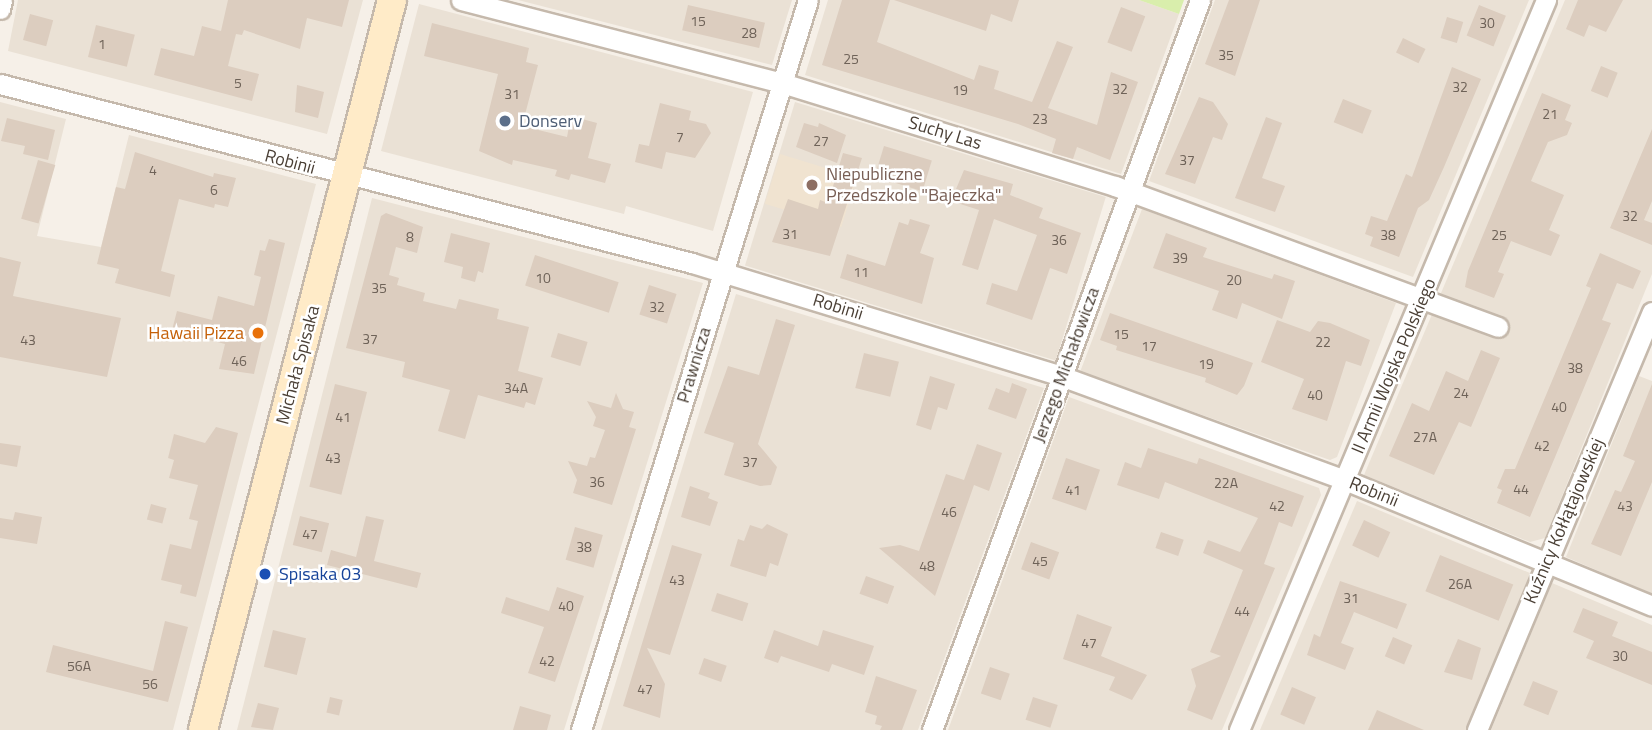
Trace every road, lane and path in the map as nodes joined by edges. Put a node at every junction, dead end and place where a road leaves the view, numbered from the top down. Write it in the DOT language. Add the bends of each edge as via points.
graph roads {
  1 [pos="2,0"];
  2 [pos="391,0"];
  3 [pos="461,0"];
  4 [pos="808,0"];
  5 [pos="1200,0"];
  6 [pos="1546,0"];
  7 [pos="0,9"];
  8 [pos="782,83"];
  9 [pos="0,84"];
  10 [pos="347,176"];
  11 [pos="1131,191"];
  12 [pos="724,273"];
  13 [pos="1423,298"];
  14 [pos="1652,313"];
  15 [pos="1498,327"];
  16 [pos="1643,362"];
  17 [pos="1062,376"];
  18 [pos="1345,480"];
  19 [pos="1546,562"];
  20 [pos="1652,606"];
  21 [pos="203,730"];
  22 [pos="581,730"];
  23 [pos="932,730"];
  24 [pos="1239,730"];
  25 [pos="1477,730"];
  1 -- 7 [label="street"];
  2 -- 10 [label="street, Michała Spisaka"];
  3 -- 8 [label="street, Suchy Las"];
  4 -- 8 [label="street, Prawnicza"];
  5 -- 11 [label="street, Jerzego Michałowicza"];
  6 -- 13 [label="street, II Armii Wojska Polskiego"];
  8 -- 11 [label="street, Suchy Las"];
  8 -- 12 [label="street, Prawnicza"];
  9 -- 10 [label="street, Robinii"];
  10 -- 12 [label="street, Robinii"];
  10 -- 21 [label="street, Michała Spisaka"];
  11 -- 13 [label="street, Suchy Las"];
  11 -- 17 [label="street, Jerzego Michałowicza"];
  12 -- 17 [label="street, Robinii"];
  12 -- 22 [label="street, Prawnicza"];
  13 -- 15 [label="street, Suchy Las"];
  13 -- 18 [label="street, II Armii Wojska Polskiego"];
  14 -- 16 [label="street, Kuźnicy Kołłątajowskiej"];
  16 -- 19 [label="street, Kuźnicy Kołłątajowskiej"];
  17 -- 18 [label="street, Robinii"];
  17 -- 23 [label="street, Jerzego Michałowicza"];
  18 -- 19 [label="street, Robinii"];
  18 -- 24 [label="street, II Armii Wojska Polskiego"];
  19 -- 20 [label="street, Robinii"];
  19 -- 25 [label="street, Kuźnicy Kołłątajowskiej"];
}
